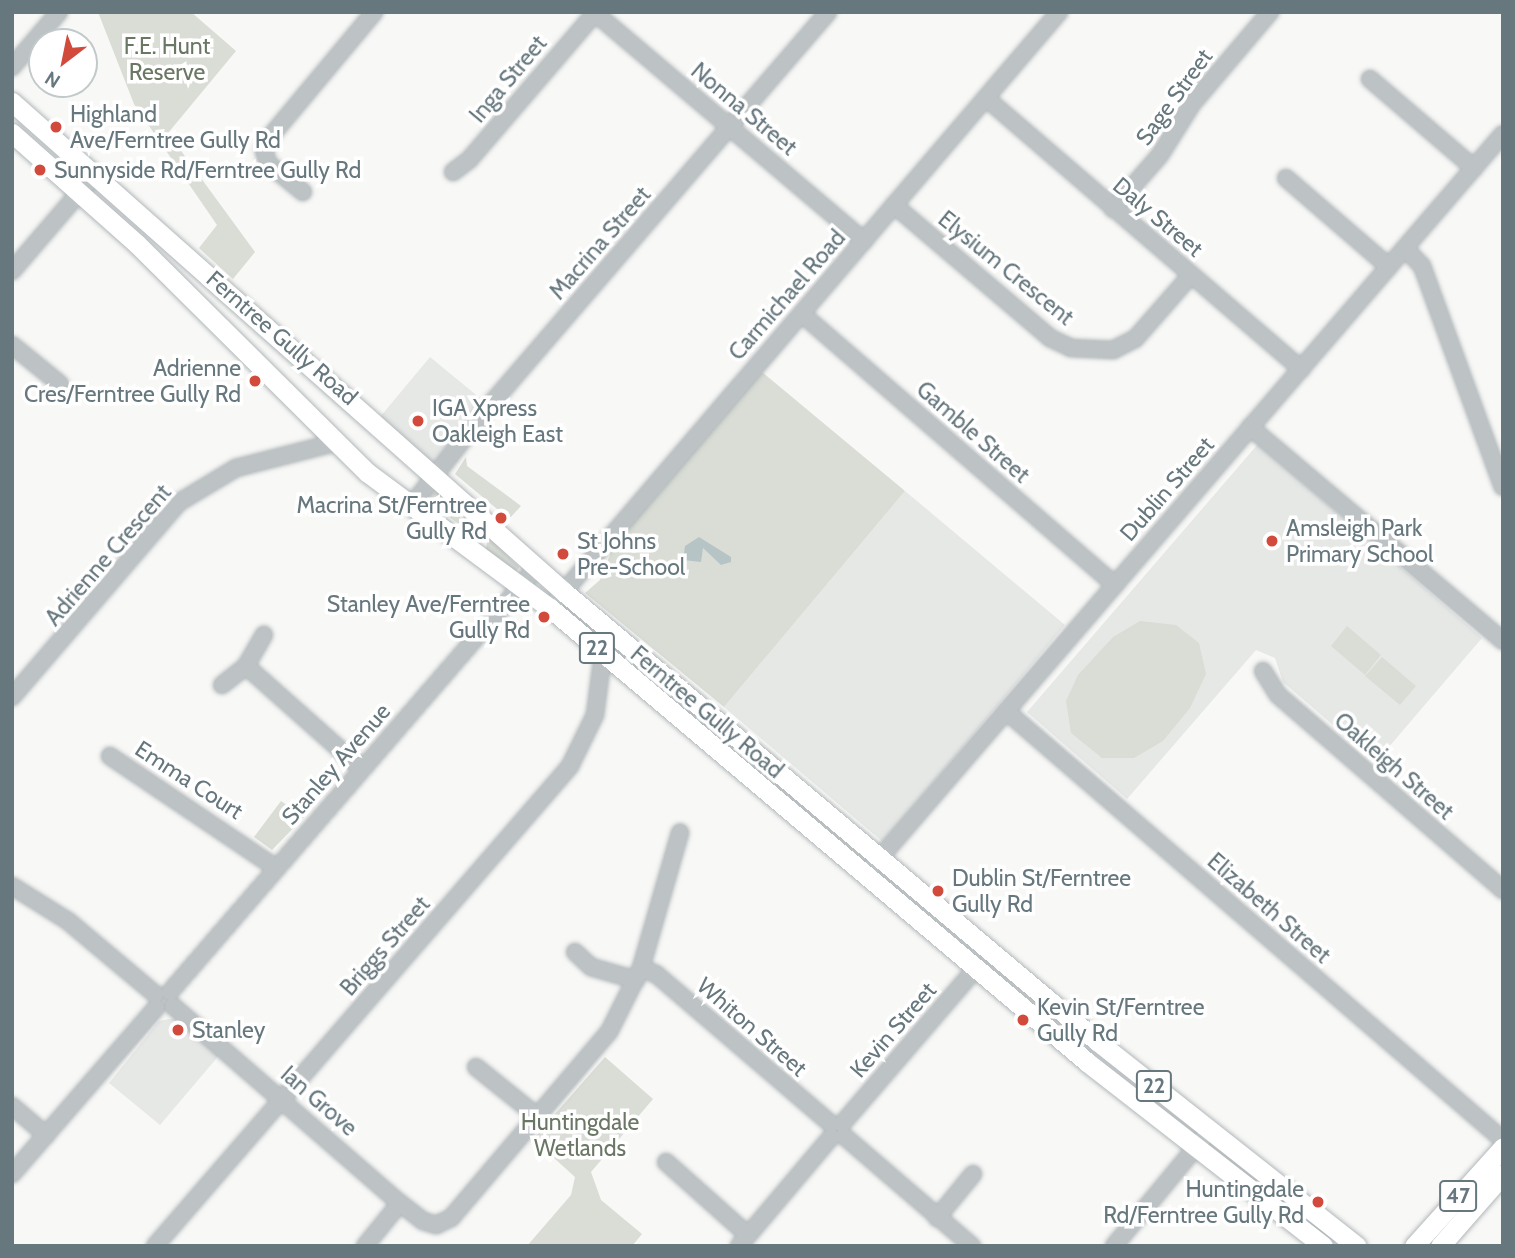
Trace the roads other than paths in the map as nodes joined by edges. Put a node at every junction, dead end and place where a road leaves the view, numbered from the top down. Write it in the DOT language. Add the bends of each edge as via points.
graph roads {
  1 [pos="59,12"];
  2 [pos="374,12"];
  3 [pos="595,12"];
  4 [pos="828,12"];
  5 [pos="1059,12"];
  6 [pos="1270,12"];
  7 [pos="12,67"];
  8 [pos="1370,79"];
  9 [pos="986,98"];
  10 [pos="12,102"];
  11 [pos="730,128"];
  12 [pos="12,133"];
  13 [pos="1503,134"];
  14 [pos="1474,168"];
  15 [pos="453,172"];
  16 [pos="95,174"];
  17 [pos="1286,178"];
  18 [pos="80,192"];
  19 [pos="303,192"];
  20 [pos="894,205"];
  21 [pos="1113,209"];
  22 [pos="864,241"];
  23 [pos="1405,248"];
  24 [pos="1389,267"];
  25 [pos="12,271"];
  26 [pos="1191,275"];
  27 [pos="802,314"];
  28 [pos="12,345"];
  29 [pos="1301,369"];
  30 [pos="60,384"];
  31 [pos="1250,427"];
  32 [pos="334,443"];
  33 [pos="435,476"];
  34 [pos="1503,487"];
  35 [pos="411,506"];
  36 [pos="537,567"];
  37 [pos="1115,585"];
  38 [pos="522,586"];
  39 [pos="564,592"];
  40 [pos="550,608"];
  41 [pos="264,635"];
  42 [pos="1503,641"];
  43 [pos="603,653"];
  44 [pos="246,666"];
  45 [pos="1263,671"];
  46 [pos="222,685"];
  47 [pos="12,697"];
  48 [pos="1006,711"];
  49 [pos="109,757"];
  50 [pos="362,769"];
  51 [pos="680,833"];
  52 [pos="879,857"];
  53 [pos="276,868"];
  54 [pos="866,874"];
  55 [pos="12,886"];
  56 [pos="1503,890"];
  57 [pos="575,952"];
  58 [pos="977,967"];
  59 [pos="639,974"];
  60 [pos="163,1000"];
  61 [pos="476,1067"];
  62 [pos="282,1098"];
  63 [pos="12,1106"];
  64 [pos="537,1116"];
  65 [pos="837,1130"];
  66 [pos="1210,1130"];
  67 [pos="46,1135"];
  68 [pos="1503,1140"];
  69 [pos="1196,1147"];
  70 [pos="1503,1147"];
  71 [pos="666,1162"];
  72 [pos="12,1174"];
  73 [pos="973,1174"];
  74 [pos="1503,1174"];
  75 [pos="400,1203"];
  76 [pos="937,1217"];
  77 [pos="744,1240"];
  78 [pos="155,1246"];
  79 [pos="365,1246"];
  80 [pos="972,1246"];
  81 [pos="1114,1246"];
  82 [pos="1323,1246"];
  83 [pos="1357,1246"];
  84 [pos="1414,1246"];
  85 [pos="1440,1246"];
  1 -- 7 [label="street"];
  2 -- 19 [label="street" via="270,137 264,151 268,163"];
  3 -- 11 [label="street, Nonna Street"];
  3 -- 15 [label="street, Inga Street" via="470,160"];
  4 -- 11 [label="street, Macrina Street"];
  5 -- 9 [label="street, Carmichael Road"];
  6 -- 21 [label="street, Sage Street" via="1192,104 1160,155"];
  8 -- 14 [label="street"];
  9 -- 20 [label="street, Carmichael Road"];
  9 -- 21 [label="street, Daly Street"];
  10 -- 16 [label="main road, Ferntree Gully Road / 22"];
  11 -- 22 [label="street, Nonna Street"];
  11 -- 33 [label="street, Macrina Street" via="491,404"];
  12 -- 18 [label="main road, Ferntree Gully Road / 22"];
  13 -- 14 [label="street, Dublin Street"];
  14 -- 23 [label="street, Dublin Street"];
  16 -- 18 [label="street"];
  16 -- 33 [label="main road, Ferntree Gully Road / 22"];
  17 -- 24 [label="street"];
  18 -- 25 [label="street"];
  18 -- 32 [label="main road, Ferntree Gully Road / 22"];
  20 -- 22 [label="street, Carmichael Road"];
  20 -- 26 [label="street, Elysium Crescent" via="1050,338 1071,348 1112,350 1135,339"];
  21 -- 26 [label="street, Daly Street"];
  22 -- 27 [label="street, Carmichael Road"];
  23 -- 24 [label="street, Dublin Street"];
  23 -- 34 [label="street" via="1422,266"];
  24 -- 29 [label="street, Dublin Street"];
  26 -- 29 [label="street, Daly Street"];
  27 -- 37 [label="street, Gamble Street"];
  27 -- 39 [label="street, Carmichael Road"];
  28 -- 30 [label="street"];
  29 -- 31 [label="street, Dublin Street"];
  31 -- 37 [label="street, Dublin Street"];
  31 -- 42 [label="street"];
  32 -- 35 [label="main road, Ferntree Gully Road / 22"];
  32 -- 47 [label="street, Adrienne Crescent" via="236,468 178,503"];
  33 -- 35 [label="street, Macrina Street"];
  33 -- 36 [label="main road, Ferntree Gully Road / 22"];
  35 -- 38 [label="main road, Ferntree Gully Road / 22"];
  36 -- 38 [label="street, Stanley Avenue"];
  36 -- 39 [label="main road, Ferntree Gully Road / 22"];
  37 -- 48 [label="street, Dublin Street"];
  38 -- 40 [label="main road, Ferntree Gully Road / 22"];
  38 -- 50 [label="street, Stanley Avenue"];
  39 -- 40 [label="street, Carmichael Road"];
  39 -- 52 [label="main road, Ferntree Gully Road / 22"];
  40 -- 43 [label="main road, Ferntree Gully Road / 22"];
  41 -- 44 [label="street"];
  43 -- 54 [label="main road, Ferntree Gully Road / 22"];
  43 -- 62 [label="street, Briggs Street" via="595,715 570,766"];
  44 -- 46 [label="street"];
  44 -- 50 [label="street"];
  45 -- 56 [label="street, Oakleigh Street" via="1278,695"];
  48 -- 52 [label="street, Dublin Street"];
  48 -- 68 [label="street, Elizabeth Street"];
  49 -- 53 [label="street, Emma Court"];
  50 -- 53 [label="street, Stanley Avenue"];
  51 -- 59 [label="street"];
  52 -- 54 [label="street, Dublin Street"];
  52 -- 66 [label="main road, Ferntree Gully Road / 22"];
  53 -- 60 [label="street, Stanley Avenue"];
  54 -- 58 [label="main road, Ferntree Gully Road / 22"];
  55 -- 60 [label="street, Ian Grove" via="68,921"];
  57 -- 59 [label="street, Whiton Street" via="591,967"];
  58 -- 65 [label="street, Kevin Street"];
  58 -- 69 [label="main road, Ferntree Gully Road / 22" via="1087,1062"];
  59 -- 64 [label="street" via="609,1032"];
  59 -- 65 [label="street, Whiton Street" via="656,974"];
  60 -- 62 [label="street, Ian Grove"];
  60 -- 67 [label="street, Stanley Avenue"];
  61 -- 64 [label="street"];
  62 -- 75 [label="street, Ian Grove"];
  62 -- 78 [label="street, Briggs Street"];
  63 -- 67 [label="street"];
  64 -- 75 [label="street, Ian Grove" via="451,1218 436,1225"];
  65 -- 76 [label="street, Whiton Street"];
  65 -- 77 [label="street, Kevin Street"];
  66 -- 69 [label="street"];
  66 -- 83 [label="main road, Ferntree Gully Road / 22"];
  67 -- 72 [label="street, Stanley Avenue"];
  69 -- 81 [label="street"];
  69 -- 82 [label="main road, Ferntree Gully Road / 22"];
  70 -- 84 [label="main road, 47"];
  71 -- 77 [label="street"];
  73 -- 76 [label="street"];
  74 -- 85 [label="main road, 47"];
  75 -- 79 [label="street"];
  76 -- 80 [label="street, Whiton Street"];
}
